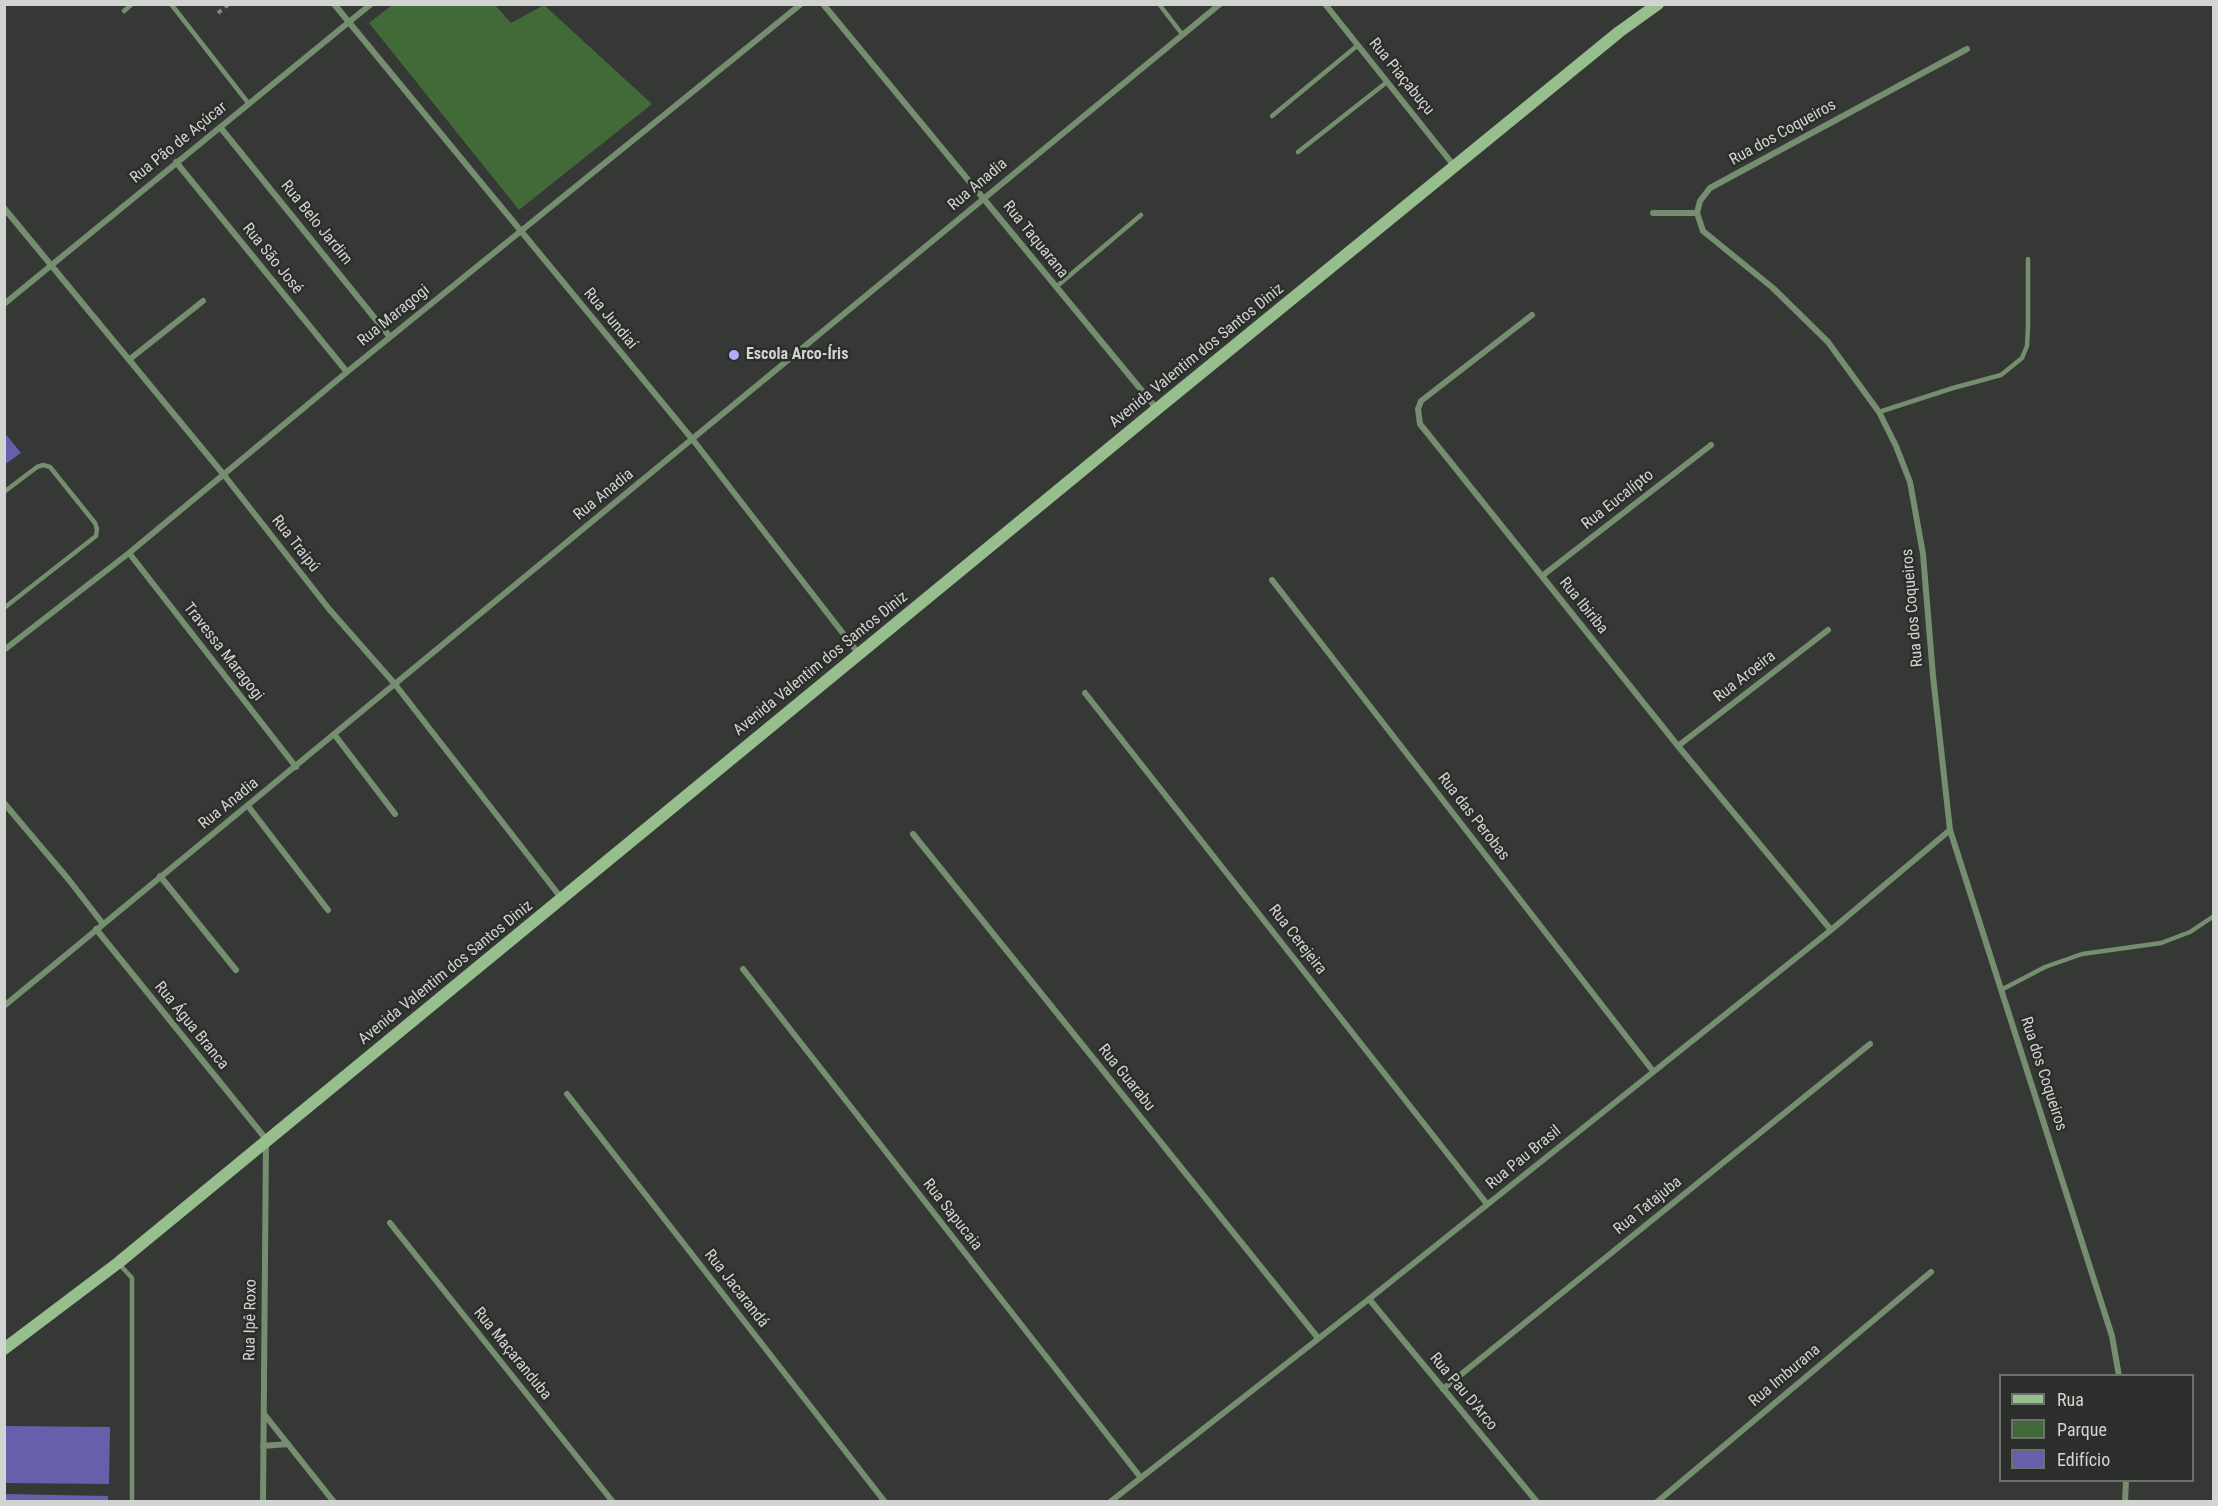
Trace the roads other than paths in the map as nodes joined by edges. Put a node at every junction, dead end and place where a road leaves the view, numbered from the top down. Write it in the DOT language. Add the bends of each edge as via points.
graph roads {
  1 [pos="132,4"];
  2 [pos="171,4"];
  3 [pos="334,4"];
  4 [pos="371,4"];
  5 [pos="801,4"];
  6 [pos="823,4"];
  7 [pos="1159,4"];
  8 [pos="1220,4"];
  9 [pos="1325,4"];
  10 [pos="1659,4"];
  11 [pos="124,11"];
  12 [pos="348,23"];
  13 [pos="1182,34"];
  14 [pos="1358,45"];
  15 [pos="1967,49"];
  16 [pos="1387,82"];
  17 [pos="249,104"];
  18 [pos="1272,116"];
  19 [pos="220,127"];
  20 [pos="1298,152"];
  21 [pos="176,162"];
  22 [pos="1455,167"];
  23 [pos="983,198"];
  24 [pos="4,208"];
  25 [pos="1653,213"];
  26 [pos="1697,213"];
  27 [pos="1141,215"];
  28 [pos="520,231"];
  29 [pos="2028,259"];
  30 [pos="51,264"];
  31 [pos="1056,287"];
  32 [pos="203,301"];
  33 [pos="4,304"];
  34 [pos="1532,315"];
  35 [pos="390,337"];
  36 [pos="130,360"];
  37 [pos="347,372"];
  38 [pos="1157,409"];
  39 [pos="1879,412"];
  40 [pos="693,440"];
  41 [pos="1711,445"];
  42 [pos="224,475"];
  43 [pos="4,492"];
  44 [pos="129,553"];
  45 [pos="1542,576"];
  46 [pos="1272,580"];
  47 [pos="4,608"];
  48 [pos="1828,630"];
  49 [pos="4,650"];
  50 [pos="859,654"];
  51 [pos="394,683"];
  52 [pos="1085,693"];
  53 [pos="334,734"];
  54 [pos="1678,746"];
  55 [pos="296,767"];
  56 [pos="4,803"];
  57 [pos="248,807"];
  58 [pos="395,814"];
  59 [pos="1950,830"];
  60 [pos="913,834"];
  61 [pos="160,876"];
  62 [pos="563,899"];
  63 [pos="328,910"];
  64 [pos="2214,916"];
  65 [pos="103,924"];
  66 [pos="96,929"];
  67 [pos="1831,930"];
  68 [pos="743,969"];
  69 [pos="236,970"];
  70 [pos="2001,990"];
  71 [pos="4,1006"];
  72 [pos="1870,1044"];
  73 [pos="1653,1071"];
  74 [pos="567,1094"];
  75 [pos="266,1139"];
  76 [pos="1487,1204"];
  77 [pos="390,1224"];
  78 [pos="118,1263"];
  79 [pos="1931,1272"];
  80 [pos="1369,1299"];
  81 [pos="1318,1338"];
  82 [pos="7,1344"];
  83 [pos="2119,1374"];
  84 [pos="1443,1389"];
  85 [pos="264,1414"];
  86 [pos="288,1444"];
  87 [pos="263,1446"];
  88 [pos="1141,1478"];
  89 [pos="2126,1482"];
  90 [pos="132,1502"];
  91 [pos="263,1502"];
  92 [pos="334,1502"];
  93 [pos="613,1502"];
  94 [pos="885,1502"];
  95 [pos="1110,1502"];
  96 [pos="1537,1502"];
  97 [pos="1657,1502"];
  98 [pos="2125,1502"];
  1 -- 11 [label="lane"];
  2 -- 17 [label="lane"];
  3 -- 12 [label="street, Rua Jundiaí"];
  4 -- 12 [label="street, Rua Pão de Açúcar"];
  5 -- 28 [label="street, Rua Maragogi"];
  6 -- 23 [label="street, Rua Taquarana"];
  7 -- 13 [label="lane"];
  8 -- 13 [label="street, Rua Anadia"];
  9 -- 14 [label="street, Rua Piaçabuçu"];
  10 -- 22 [label="street, Avenida Valentim dos Santos Diniz" via="1619,32"];
  12 -- 17 [label="street, Rua Pão de Açúcar"];
  12 -- 28 [label="street, Rua Jundiaí"];
  13 -- 23 [label="street, Rua Anadia"];
  14 -- 16 [label="street, Rua Piaçabuçu"];
  14 -- 18 [label="lane"];
  15 -- 26 [label="street, Rua dos Coqueiros" via="1710,189 1700,201"];
  16 -- 20 [label="lane"];
  16 -- 22 [label="street, Rua Piaçabuçu"];
  17 -- 19 [label="street, Rua Pão de Açúcar"];
  19 -- 21 [label="street, Rua Pão de Açúcar"];
  19 -- 35 [label="street, Rua Belo Jardim"];
  21 -- 30 [label="street, Rua Pão de Açúcar"];
  21 -- 37 [label="street, Rua São José"];
  22 -- 38 [label="street, Avenida Valentim dos Santos Diniz"];
  23 -- 31 [label="street, Rua Taquarana"];
  23 -- 40 [label="street, Rua Anadia"];
  24 -- 30 [label="street, Rua Traipú"];
  25 -- 26 [label="street"];
  26 -- 39 [label="street, Rua dos Coqueiros" via="1703,231 1773,288 1828,342"];
  27 -- 31 [label="lane"];
  28 -- 35 [label="street, Rua Maragogi"];
  28 -- 40 [label="street, Rua Jundiaí"];
  29 -- 39 [label="lane" via="2027,346 2022,358 2001,375"];
  30 -- 33 [label="street, Rua Pão de Açúcar"];
  30 -- 36 [label="street, Rua Traipú"];
  31 -- 38 [label="street, Rua Taquarana"];
  32 -- 36 [label="street"];
  34 -- 45 [label="street, Rua Ibiriba" via="1421,401 1418,409 1420,424"];
  35 -- 37 [label="street, Rua Maragogi"];
  36 -- 42 [label="street, Rua Traipú"];
  37 -- 42 [label="street, Rua Maragogi"];
  38 -- 50 [label="street, Avenida Valentim dos Santos Diniz"];
  39 -- 59 [label="street, Rua dos Coqueiros" via="1910,483 1923,554"];
  40 -- 50 [label="street, Rua Jundiaí"];
  40 -- 51 [label="street, Rua Anadia"];
  41 -- 45 [label="street, Rua Eucalípto"];
  42 -- 44 [label="street, Rua Maragogi"];
  42 -- 51 [label="street, Rua Traipú" via="329,609"];
  43 -- 47 [label="lane" via="37,467 50,467 97,529 96,536"];
  44 -- 49 [label="street, Rua Maragogi"];
  44 -- 55 [label="street, Travessa Maragogi"];
  45 -- 54 [label="street, Rua Ibiriba"];
  46 -- 73 [label="street, Rua das Perobas"];
  48 -- 54 [label="street, Rua Aroeira"];
  50 -- 62 [label="street, Avenida Valentim dos Santos Diniz"];
  51 -- 53 [label="street, Rua Anadia"];
  51 -- 62 [label="street, Rua Traipú"];
  52 -- 76 [label="street, Rua Cerejeira"];
  53 -- 55 [label="street, Rua Anadia"];
  53 -- 58 [label="street"];
  54 -- 67 [label="street, Rua Ibiriba"];
  55 -- 57 [label="street, Rua Anadia"];
  56 -- 65 [label="street"];
  57 -- 61 [label="street, Rua Anadia"];
  57 -- 63 [label="street"];
  59 -- 67 [label="street, Rua Pau Brasil"];
  59 -- 70 [label="street, Rua dos Coqueiros"];
  60 -- 81 [label="street, Rua Guarabu"];
  61 -- 65 [label="street, Rua Anadia"];
  61 -- 69 [label="street"];
  62 -- 75 [label="street, Avenida Valentim dos Santos Diniz"];
  64 -- 70 [label="lane" via="2190,932 2161,943 2082,954 2045,967"];
  65 -- 66 [label="street, Rua Anadia"];
  66 -- 71 [label="street, Rua Anadia"];
  66 -- 75 [label="street, Rua Água Branca"];
  67 -- 73 [label="street, Rua Pau Brasil"];
  68 -- 88 [label="street, Rua Sapucaia"];
  70 -- 83 [label="street, Rua dos Coqueiros" via="2112,1336"];
  72 -- 84 [label="street, Rua Tatajuba"];
  73 -- 76 [label="street, Rua Pau Brasil"];
  74 -- 94 [label="street, Rua Jacarandá"];
  75 -- 78 [label="street, Avenida Valentim dos Santos Diniz"];
  75 -- 85 [label="street, Rua Ipê Roxo"];
  76 -- 80 [label="street, Rua Pau Brasil"];
  77 -- 93 [label="street, Rua Maçaranduba"];
  78 -- 82 [label="street, Avenida Valentim dos Santos Diniz"];
  78 -- 90 [label="lane" via="132,1278"];
  79 -- 97 [label="street, Rua Imburana"];
  80 -- 81 [label="street, Rua Pau Brasil"];
  80 -- 84 [label="street, Rua Pau D'Arco"];
  81 -- 88 [label="street, Rua Pau Brasil"];
  84 -- 96 [label="street, Rua Pau D'Arco"];
  85 -- 86 [label="street"];
  85 -- 87 [label="street, Rua Ipê Roxo"];
  86 -- 87 [label="street"];
  86 -- 92 [label="street"];
  87 -- 91 [label="street, Rua Ipê Roxo"];
  88 -- 95 [label="street, Rua Pau Brasil"];
  89 -- 98 [label="street"];
}
